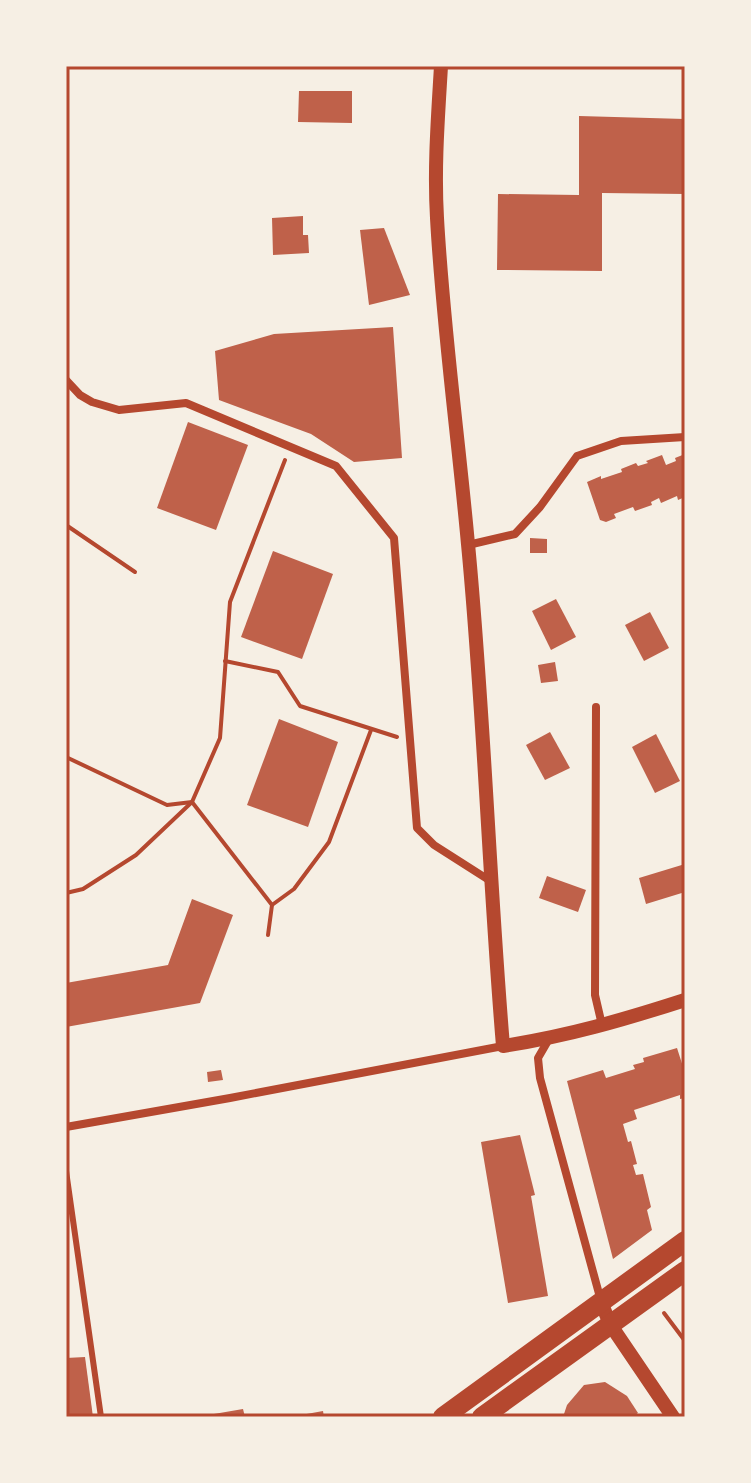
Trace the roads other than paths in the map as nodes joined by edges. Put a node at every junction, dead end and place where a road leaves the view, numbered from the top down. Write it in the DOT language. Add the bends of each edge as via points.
graph roads {
  1 [pos="441,66"];
  2 [pos="66,380"];
  3 [pos="685,437"];
  4 [pos="468,545"];
  5 [pos="596,707"];
  6 [pos="493,883"];
  7 [pos="685,1000"];
  8 [pos="602,1026"];
  9 [pos="549,1039"];
  10 [pos="503,1046"];
  11 [pos="66,1127"];
  12 [pos="66,1171"];
  13 [pos="685,1241"];
  14 [pos="685,1271"];
  15 [pos="601,1302"];
  16 [pos="610,1324"];
  17 [pos="101,1417"];
  18 [pos="443,1417"];
  19 [pos="482,1417"];
  20 [pos="673,1417"];
  1 -- 4 [label="street" via="437,217"];
  2 -- 6 [label="street" via="92,402 119,410 186,403 336,466 394,538 417,828"];
  3 -- 4 [label="street" via="621,441 577,456 515,534"];
  4 -- 6 [label="street"];
  5 -- 8 [label="street" via="595,995"];
  6 -- 10 [label="street"];
  7 -- 8 [label="street"];
  8 -- 9 [label="street"];
  9 -- 10 [label="street"];
  9 -- 15 [label="street" via="538,1058 540,1078"];
  10 -- 11 [label="street"];
  12 -- 17 [label="lane"];
  13 -- 15 [label="main road"];
  14 -- 16 [label="main road"];
  15 -- 16 [label="street"];
  15 -- 18 [label="main road"];
  16 -- 19 [label="main road"];
  16 -- 20 [label="street"];
}
